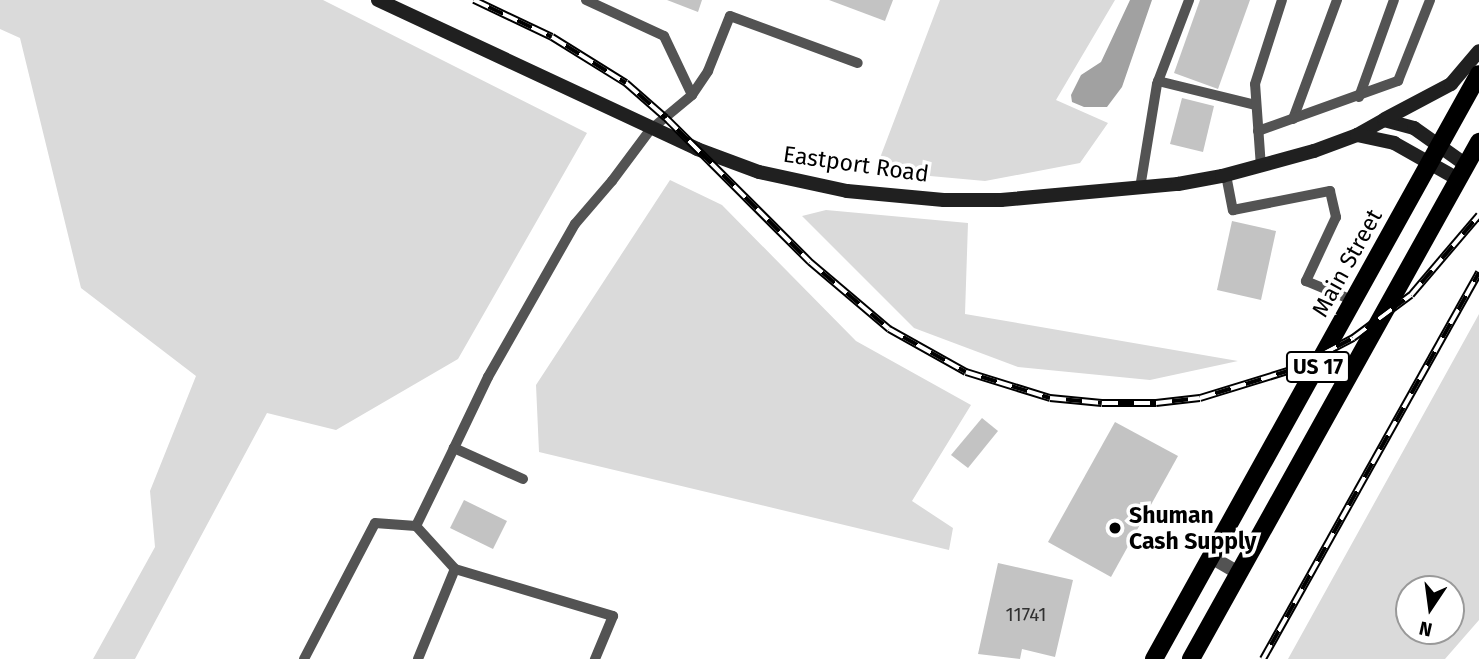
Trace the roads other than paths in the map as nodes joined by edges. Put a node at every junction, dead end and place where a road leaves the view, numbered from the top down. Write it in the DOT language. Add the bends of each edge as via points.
graph roads {
  1 [pos="378,0"];
  2 [pos="586,0"];
  3 [pos="1189,0"];
  4 [pos="1282,0"];
  5 [pos="1337,0"];
  6 [pos="1394,0"];
  7 [pos="1430,0"];
  8 [pos="1479,51"];
  9 [pos="858,63"];
  10 [pos="1479,74"];
  11 [pos="1158,81"];
  12 [pos="692,94"];
  13 [pos="1359,97"];
  14 [pos="1256,105"];
  15 [pos="1293,119"];
  16 [pos="1384,120"];
  17 [pos="650,130"];
  18 [pos="1258,131"];
  19 [pos="1357,135"];
  20 [pos="1479,142"];
  21 [pos="1440,145"];
  22 [pos="1430,163"];
  23 [pos="1261,166"];
  24 [pos="1462,172"];
  25 [pos="1226,175"];
  26 [pos="1140,188"];
  27 [pos="1354,301"];
  28 [pos="454,448"];
  29 [pos="523,479"];
  30 [pos="416,526"];
  31 [pos="1212,557"];
  32 [pos="454,569"];
  33 [pos="1239,573"];
  34 [pos="304,659"];
  35 [pos="418,659"];
  36 [pos="595,659"];
  37 [pos="1154,659"];
  38 [pos="1191,659"];
  1 -- 17 [label="street, Eastport Road"];
  2 -- 12 [label="lane" via="664,36"];
  3 -- 11 [label="lane"];
  4 -- 14 [label="lane" via="1255,84"];
  5 -- 15 [label="lane"];
  6 -- 13 [label="lane"];
  7 -- 13 [label="lane" via="1398,81"];
  8 -- 16 [label="street, Eastport Road" via="1451,84"];
  9 -- 12 [label="lane" via="730,16 708,71"];
  10 -- 21 [label="main road, Main Street / US 17"];
  11 -- 14 [label="lane"];
  11 -- 26 [label="lane"];
  12 -- 17 [label="lane"];
  13 -- 15 [label="lane"];
  14 -- 18 [label="lane"];
  15 -- 18 [label="lane"];
  16 -- 19 [label="street, Eastport Road"];
  16 -- 21 [label="street" via="1414,128"];
  17 -- 26 [label="street, Eastport Road" via="759,172 847,191 1001,200"];
  17 -- 28 [label="lane" via="575,224 488,377"];
  18 -- 23 [label="lane"];
  19 -- 22 [label="street" via="1394,143"];
  19 -- 23 [label="street, Eastport Road"];
  20 -- 24 [label="main road, US 17"];
  21 -- 22 [label="main road, Main Street / US 17"];
  21 -- 24 [label="street"];
  22 -- 24 [label="street"];
  22 -- 27 [label="main road, Main Street / US 17"];
  23 -- 25 [label="street, Eastport Road"];
  24 -- 33 [label="main road, US 17"];
  25 -- 26 [label="street, Eastport Road"];
  25 -- 27 [label="lane" via="1233,209 1330,191 1335,217 1306,281"];
  27 -- 31 [label="main road, Main Street / US 17"];
  28 -- 29 [label="lane"];
  28 -- 30 [label="lane"];
  30 -- 32 [label="lane"];
  30 -- 34 [label="lane" via="374,523"];
  31 -- 33 [label="street"];
  31 -- 37 [label="main road, Main Street / US 17"];
  32 -- 35 [label="lane"];
  32 -- 36 [label="lane" via="613,616"];
  33 -- 38 [label="main road, US 17"];
}
